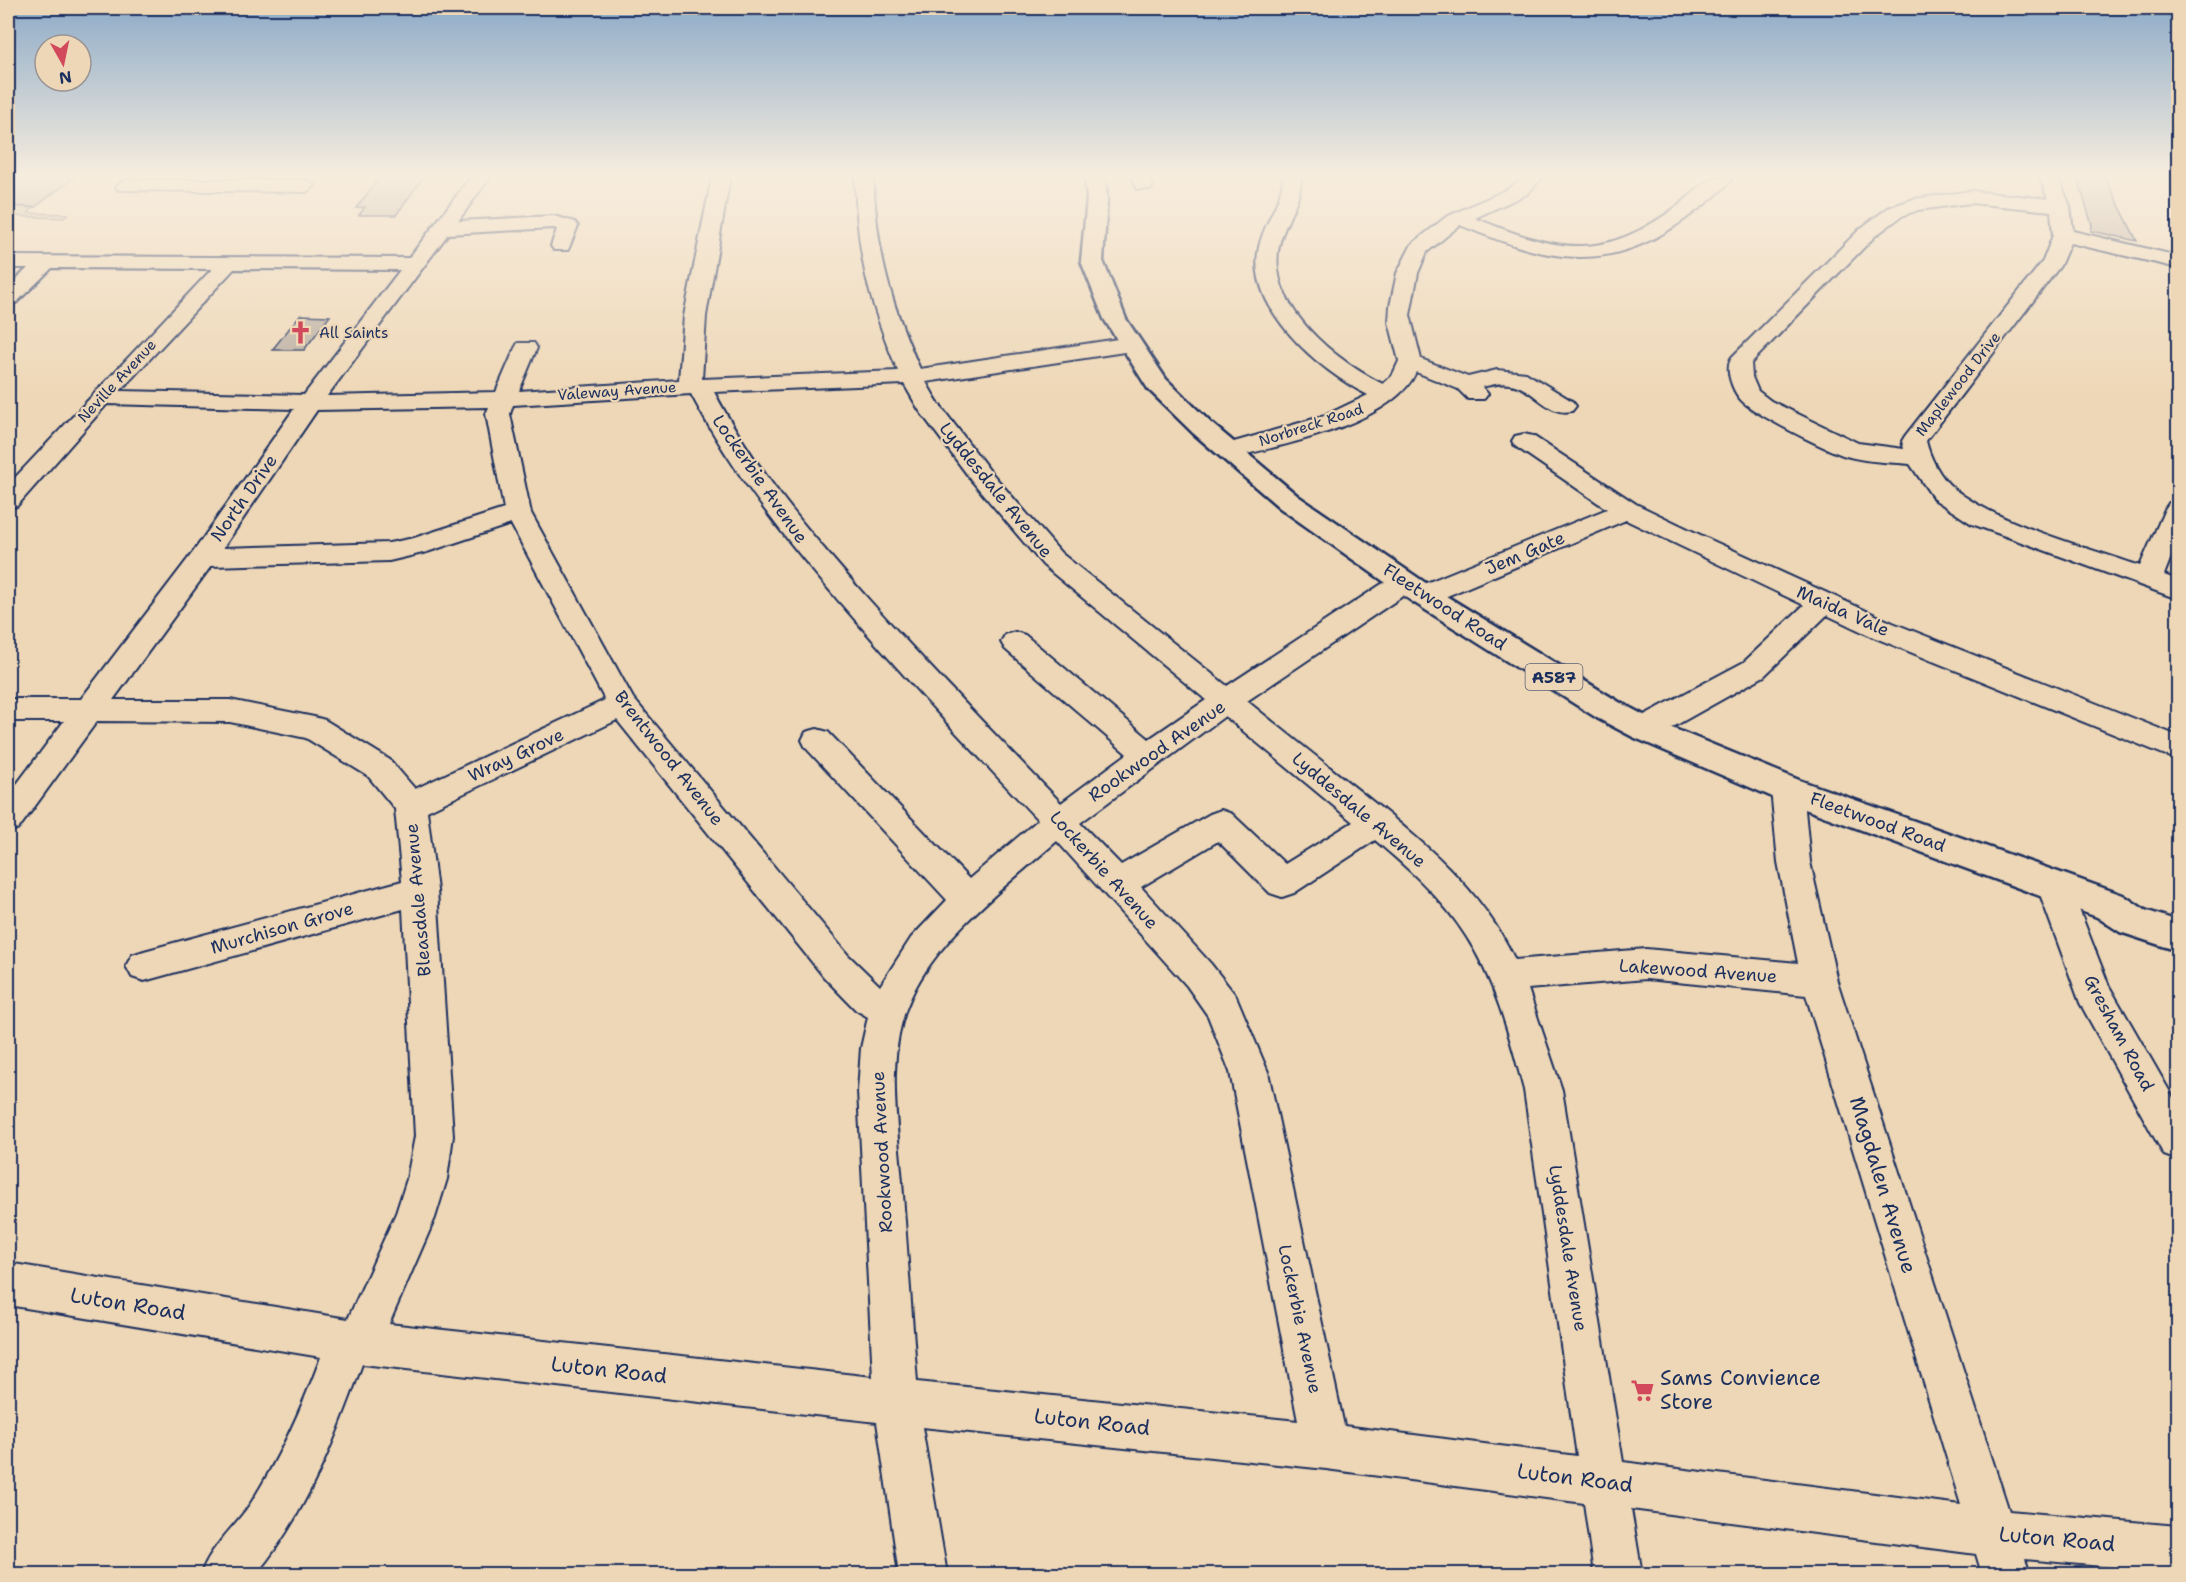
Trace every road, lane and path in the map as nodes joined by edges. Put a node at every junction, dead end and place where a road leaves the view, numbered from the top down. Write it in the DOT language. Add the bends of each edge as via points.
graph roads {
  1 [pos="423,251"];
  2 [pos="707,251"];
  3 [pos="870,251"];
  4 [pos="1093,251"];
  5 [pos="1268,251"];
  6 [pos="1417,251"];
  7 [pos="1849,251"];
  8 [pos="2057,251"];
  9 [pos="2129,251"];
  10 [pos="8,262"];
  11 [pos="2178,262"];
  12 [pos="46,263"];
  13 [pos="229,263"];
  14 [pos="413,264"];
  15 [pos="8,298"];
  16 [pos="1131,344"];
  17 [pos="526,348"];
  18 [pos="1410,362"];
  19 [pos="912,377"];
  20 [pos="694,386"];
  21 [pos="1386,395"];
  22 [pos="101,398"];
  23 [pos="504,399"];
  24 [pos="311,402"];
  25 [pos="1564,406"];
  26 [pos="1524,441"];
  27 [pos="1229,451"];
  28 [pos="1918,458"];
  29 [pos="8,500"];
  30 [pos="2178,509"];
  31 [pos="1627,510"];
  32 [pos="518,513"];
  33 [pos="202,556"];
  34 [pos="2148,580"];
  35 [pos="1413,589"];
  36 [pos="2178,590"];
  37 [pos="1824,602"];
  38 [pos="1016,642"];
  39 [pos="1228,702"];
  40 [pos="622,705"];
  41 [pos="8,710"];
  42 [pos="86,710"];
  43 [pos="1644,729"];
  44 [pos="817,740"];
  45 [pos="2178,748"];
  46 [pos="1149,756"];
  47 [pos="1787,789"];
  48 [pos="410,805"];
  49 [pos="8,819"];
  50 [pos="1059,820"];
  51 [pos="1376,823"];
  52 [pos="1118,884"];
  53 [pos="2054,886"];
  54 [pos="420,890"];
  55 [pos="968,900"];
  56 [pos="2177,921"];
  57 [pos="144,966"];
  58 [pos="1505,976"];
  59 [pos="1819,981"];
  60 [pos="887,1010"];
  61 [pos="2178,1142"];
  62 [pos="8,1284"];
  63 [pos="354,1341"];
  64 [pos="896,1402"];
  65 [pos="1326,1446"];
  66 [pos="1605,1482"];
  67 [pos="1993,1533"];
  68 [pos="2178,1550"];
  69 [pos="225,1575"];
  70 [pos="923,1575"];
  71 [pos="1618,1575"];
  72 [pos="2006,1575"];
  1 -- 14 [label="street, North Drive"];
  2 -- 20 [label="street" via="695,316"];
  3 -- 19 [label="street, Lyddesdale Avenue" via="888,321"];
  4 -- 16 [label="main road, Fleetwood Road / A587" via="1092,261 1115,319"];
  5 -- 21 [label="street" via="1268,266 1281,308 1304,339 1356,381"];
  6 -- 18 [label="street" via="1400,302 1399,320"];
  7 -- 28 [label="street" via="1740,362 1741,377 1748,394 1763,406 1852,450"];
  8 -- 28 [label="street, Maplewood Drive" via="2053,262 1914,441"];
  9 -- 11 [label="street"];
  10 -- 12 [label="street"];
  12 -- 13 [label="street"];
  12 -- 15 [label="street"];
  13 -- 14 [label="street"];
  13 -- 22 [label="street, Neville Avenue"];
  14 -- 24 [label="street, North Drive"];
  16 -- 19 [label="street, Valeway Avenue"];
  16 -- 27 [label="main road, Fleetwood Road / A587" via="1157,384"];
  17 -- 23 [label="street, Brentwood Avenue"];
  18 -- 21 [label="street, Norbreck Road"];
  18 -- 25 [label="street" via="1471,389 1500,374 1516,377"];
  19 -- 20 [label="street, Valeway Avenue"];
  19 -- 39 [label="street, Lyddesdale Avenue" via="927,405 974,467 1052,559"];
  20 -- 23 [label="street, Valeway Avenue"];
  20 -- 50 [label="street, Lockerbie Avenue" via="789,527 916,671"];
  21 -- 27 [label="street, Norbreck Road" via="1351,414"];
  22 -- 24 [label="street, Valeway Avenue"];
  22 -- 29 [label="street, Neville Avenue"];
  23 -- 24 [label="street, Valeway Avenue"];
  23 -- 32 [label="street, Brentwood Avenue" via="498,414"];
  24 -- 33 [label="street, North Drive"];
  26 -- 31 [label="street, Maida Vale"];
  27 -- 35 [label="main road, Fleetwood Road / A587" via="1289,502"];
  28 -- 34 [label="street, Maplewood Drive" via="1943,493 1981,518"];
  30 -- 34 [label="street"];
  31 -- 35 [label="street, Jem Gate"];
  31 -- 37 [label="street, Maida Vale"];
  32 -- 33 [label="street" via="389,552"];
  32 -- 40 [label="street, Brentwood Avenue"];
  33 -- 42 [label="street, North Drive"];
  34 -- 36 [label="street, Maplewood Drive"];
  35 -- 39 [label="street, Rookwood Avenue"];
  35 -- 43 [label="main road, Fleetwood Road / A587"];
  37 -- 43 [label="street" via="1754,669"];
  37 -- 45 [label="street, Maida Vale" via="1883,630"];
  38 -- 46 [label="street"];
  39 -- 46 [label="street, Rookwood Avenue"];
  39 -- 51 [label="street, Lyddesdale Avenue"];
  40 -- 48 [label="street, Wray Grove"];
  40 -- 60 [label="street, Brentwood Avenue" via="836,966 869,999"];
  41 -- 42 [label="street, Bleasdale Avenue"];
  42 -- 48 [label="street, Bleasdale Avenue" via="230,711 314,728 379,768"];
  42 -- 49 [label="street, North Drive"];
  43 -- 47 [label="main road, Fleetwood Road / A587"];
  44 -- 55 [label="street"];
  46 -- 50 [label="street, Rookwood Avenue"];
  47 -- 53 [label="main road, Fleetwood Road / A587"];
  47 -- 59 [label="street, Magdalen Avenue" via="1794,862"];
  48 -- 54 [label="street, Bleasdale Avenue"];
  50 -- 52 [label="street, Lockerbie Avenue"];
  50 -- 55 [label="street, Rookwood Avenue"];
  51 -- 52 [label="street" via="1282,883 1221,823"];
  51 -- 58 [label="street, Lyddesdale Avenue" via="1424,864 1460,902 1486,938"];
  52 -- 65 [label="street, Lockerbie Avenue" via="1217,999 1242,1052 1262,1130"];
  53 -- 56 [label="main road, Fleetwood Road / A587" via="2110,906 2133,921"];
  53 -- 61 [label="street, Gresham Road" via="2093,992"];
  54 -- 57 [label="street, Murchison Grove"];
  54 -- 63 [label="street, Bleasdale Avenue" via="434,1136 415,1218"];
  55 -- 60 [label="street, Rookwood Avenue" via="922,951"];
  58 -- 59 [label="street, Lakewood Avenue" via="1646,964"];
  58 -- 66 [label="street, Lyddesdale Avenue" via="1543,1090"];
  59 -- 67 [label="street, Magdalen Avenue"];
  60 -- 64 [label="street, Rookwood Avenue" via="878,1056 877,1091"];
  62 -- 63 [label="street, Luton Road"];
  63 -- 64 [label="street, Luton Road"];
  63 -- 69 [label="street, Bleasdale Avenue" via="298,1466 240,1559"];
  64 -- 65 [label="street, Luton Road"];
  64 -- 70 [label="street, Rookwood Avenue"];
  65 -- 66 [label="street, Luton Road"];
  66 -- 67 [label="street, Luton Road"];
  66 -- 71 [label="street, Lyddesdale Avenue"];
  67 -- 68 [label="street, Luton Road"];
  67 -- 72 [label="street, Magdalen Avenue"];
}
